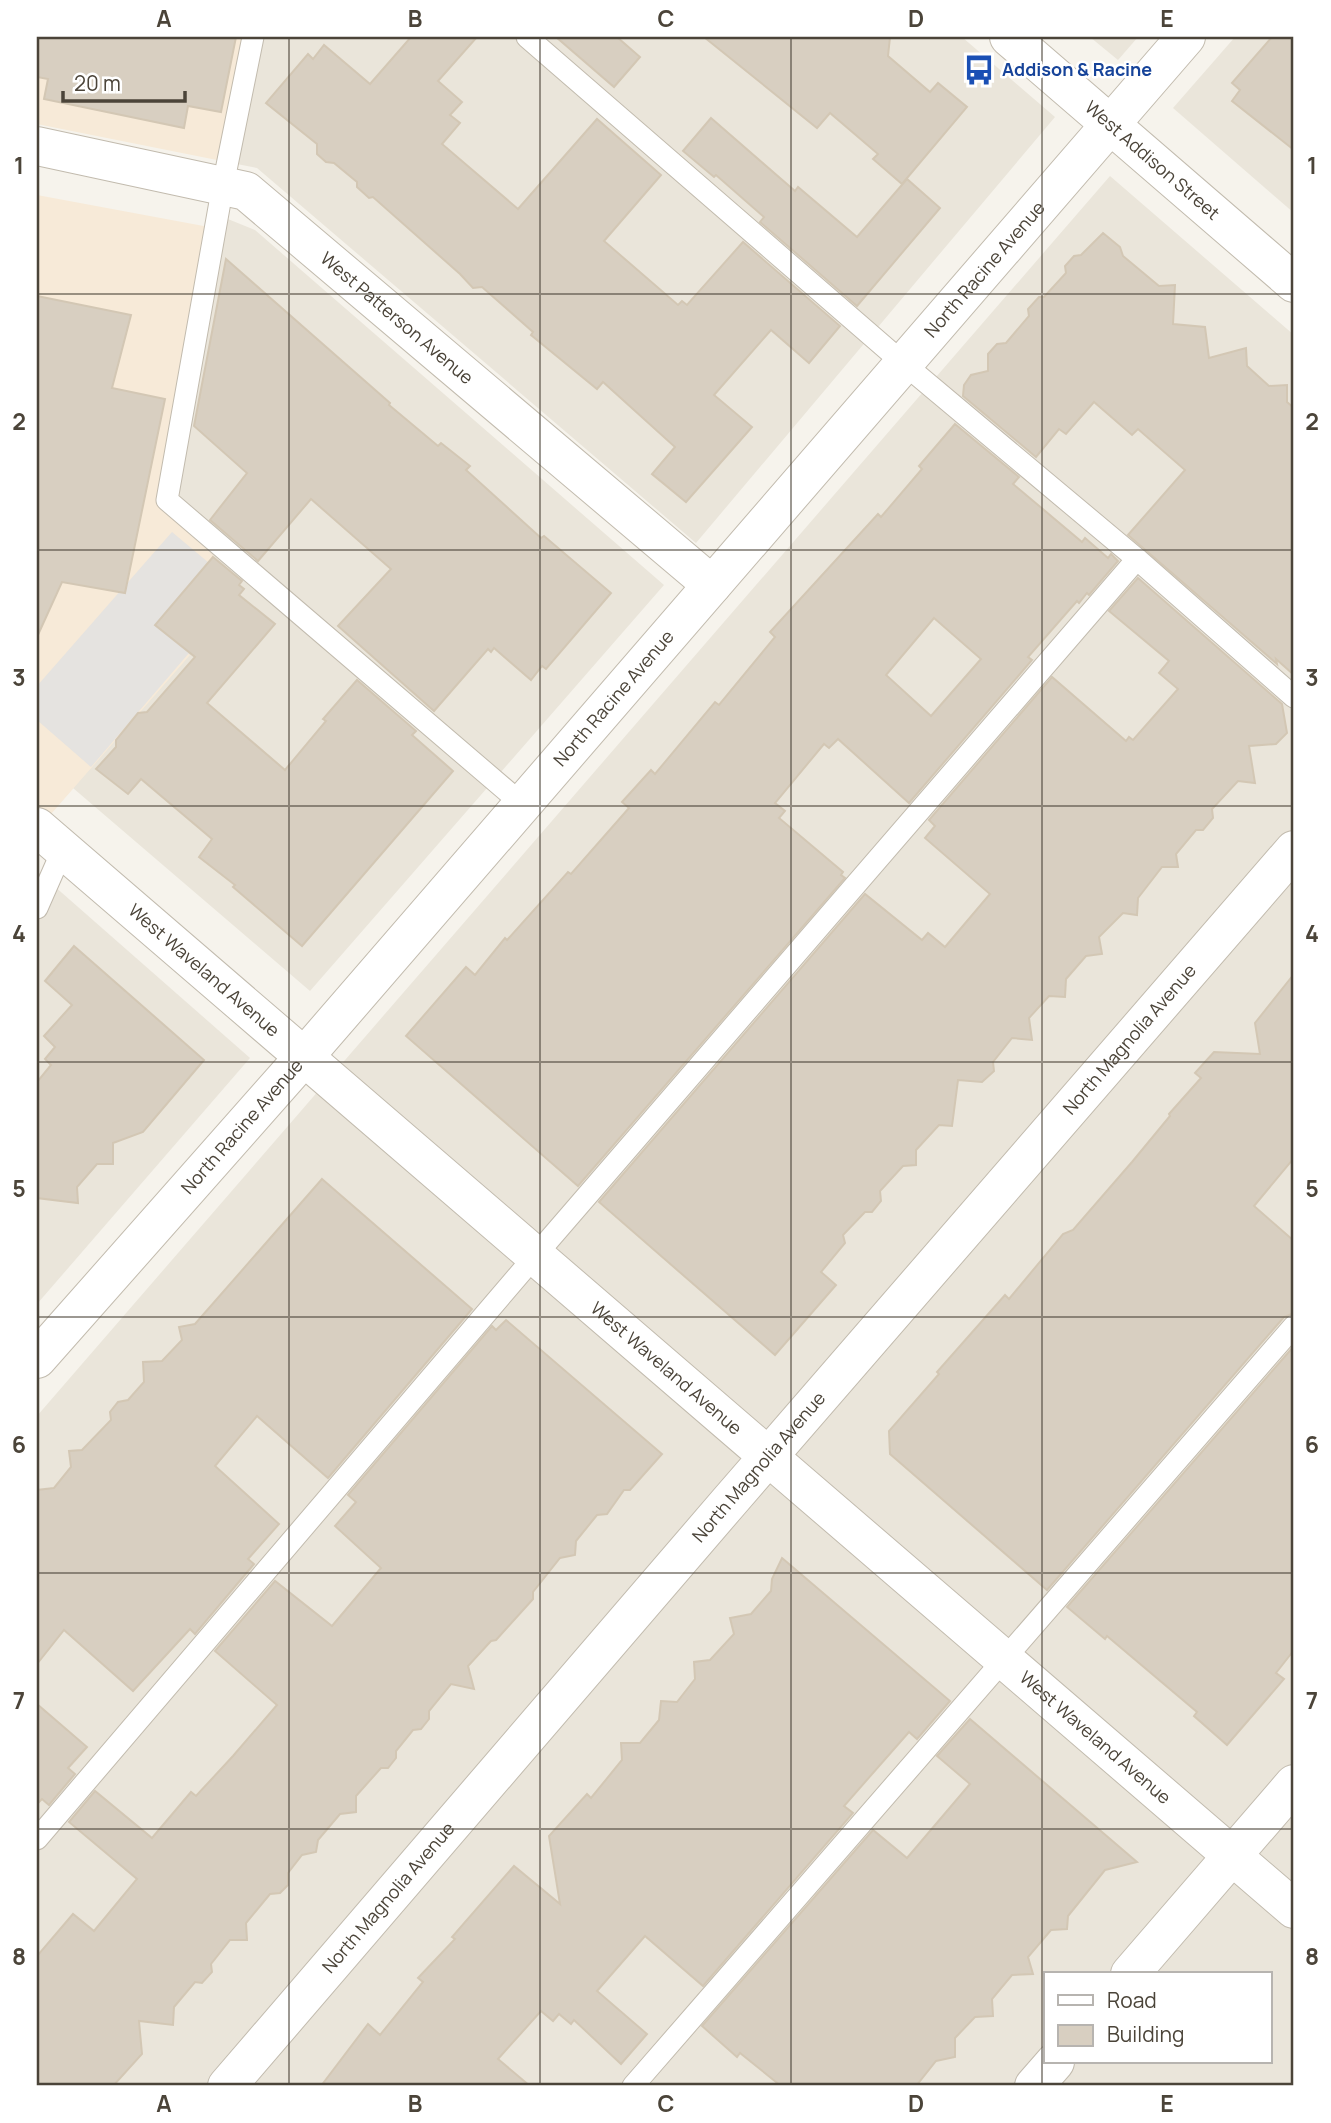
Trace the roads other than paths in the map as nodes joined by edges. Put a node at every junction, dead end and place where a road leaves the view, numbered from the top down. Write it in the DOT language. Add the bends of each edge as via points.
graph roads {
  1 [pos="253,37"];
  2 [pos="527,37"];
  3 [pos="1009,37"];
  4 [pos="1186,37"];
  5 [pos="1111,124"];
  6 [pos="37,146"];
  7 [pos="223,185"];
  8 [pos="1294,283"];
  9 [pos="903,363"];
  10 [pos="1137,559"];
  11 [pos="712,585"];
  12 [pos="1294,697"];
  13 [pos="523,804"];
  14 [pos="50,838"];
  15 [pos="1294,850"];
  16 [pos="37,908"];
  17 [pos="304,1057"];
  18 [pos="535,1256"];
  19 [pos="1294,1326"];
  20 [pos="37,1359"];
  21 [pos="768,1457"];
  22 [pos="1004,1660"];
  23 [pos="1294,1784"];
  24 [pos="37,1839"];
  25 [pos="1233,1856"];
  26 [pos="1294,1909"];
  27 [pos="1132,1972"];
  28 [pos="1053,2064"];
  29 [pos="227,2086"];
  30 [pos="632,2086"];
  31 [pos="1034,2086"];
  1 -- 7 [label="lane"];
  2 -- 9 [label="lane"];
  3 -- 5 [label="street, West Addison Street"];
  4 -- 5 [label="street, North Racine Avenue"];
  5 -- 8 [label="street, West Addison Street"];
  5 -- 9 [label="street, North Racine Avenue"];
  6 -- 7 [label="street, West Patterson Avenue"];
  7 -- 11 [label="street, West Patterson Avenue" via="246,191"];
  7 -- 13 [label="lane" via="167,500"];
  9 -- 10 [label="lane"];
  9 -- 11 [label="street, North Racine Avenue"];
  10 -- 12 [label="lane"];
  10 -- 18 [label="lane"];
  11 -- 13 [label="street, North Racine Avenue"];
  13 -- 17 [label="street, North Racine Avenue"];
  14 -- 16 [label="lane"];
  14 -- 17 [label="street, West Waveland Avenue"];
  15 -- 21 [label="street, North Magnolia Avenue"];
  17 -- 18 [label="street, West Waveland Avenue"];
  17 -- 20 [label="street, North Racine Avenue"];
  18 -- 21 [label="street, West Waveland Avenue"];
  18 -- 24 [label="lane"];
  19 -- 22 [label="lane"];
  21 -- 22 [label="street, West Waveland Avenue"];
  21 -- 29 [label="street, North Magnolia Avenue"];
  22 -- 25 [label="street, West Waveland Avenue"];
  22 -- 30 [label="lane"];
  23 -- 25 [label="street"];
  25 -- 26 [label="street, West Waveland Avenue"];
  25 -- 27 [label="street"];
  28 -- 31 [label="street"];
}
